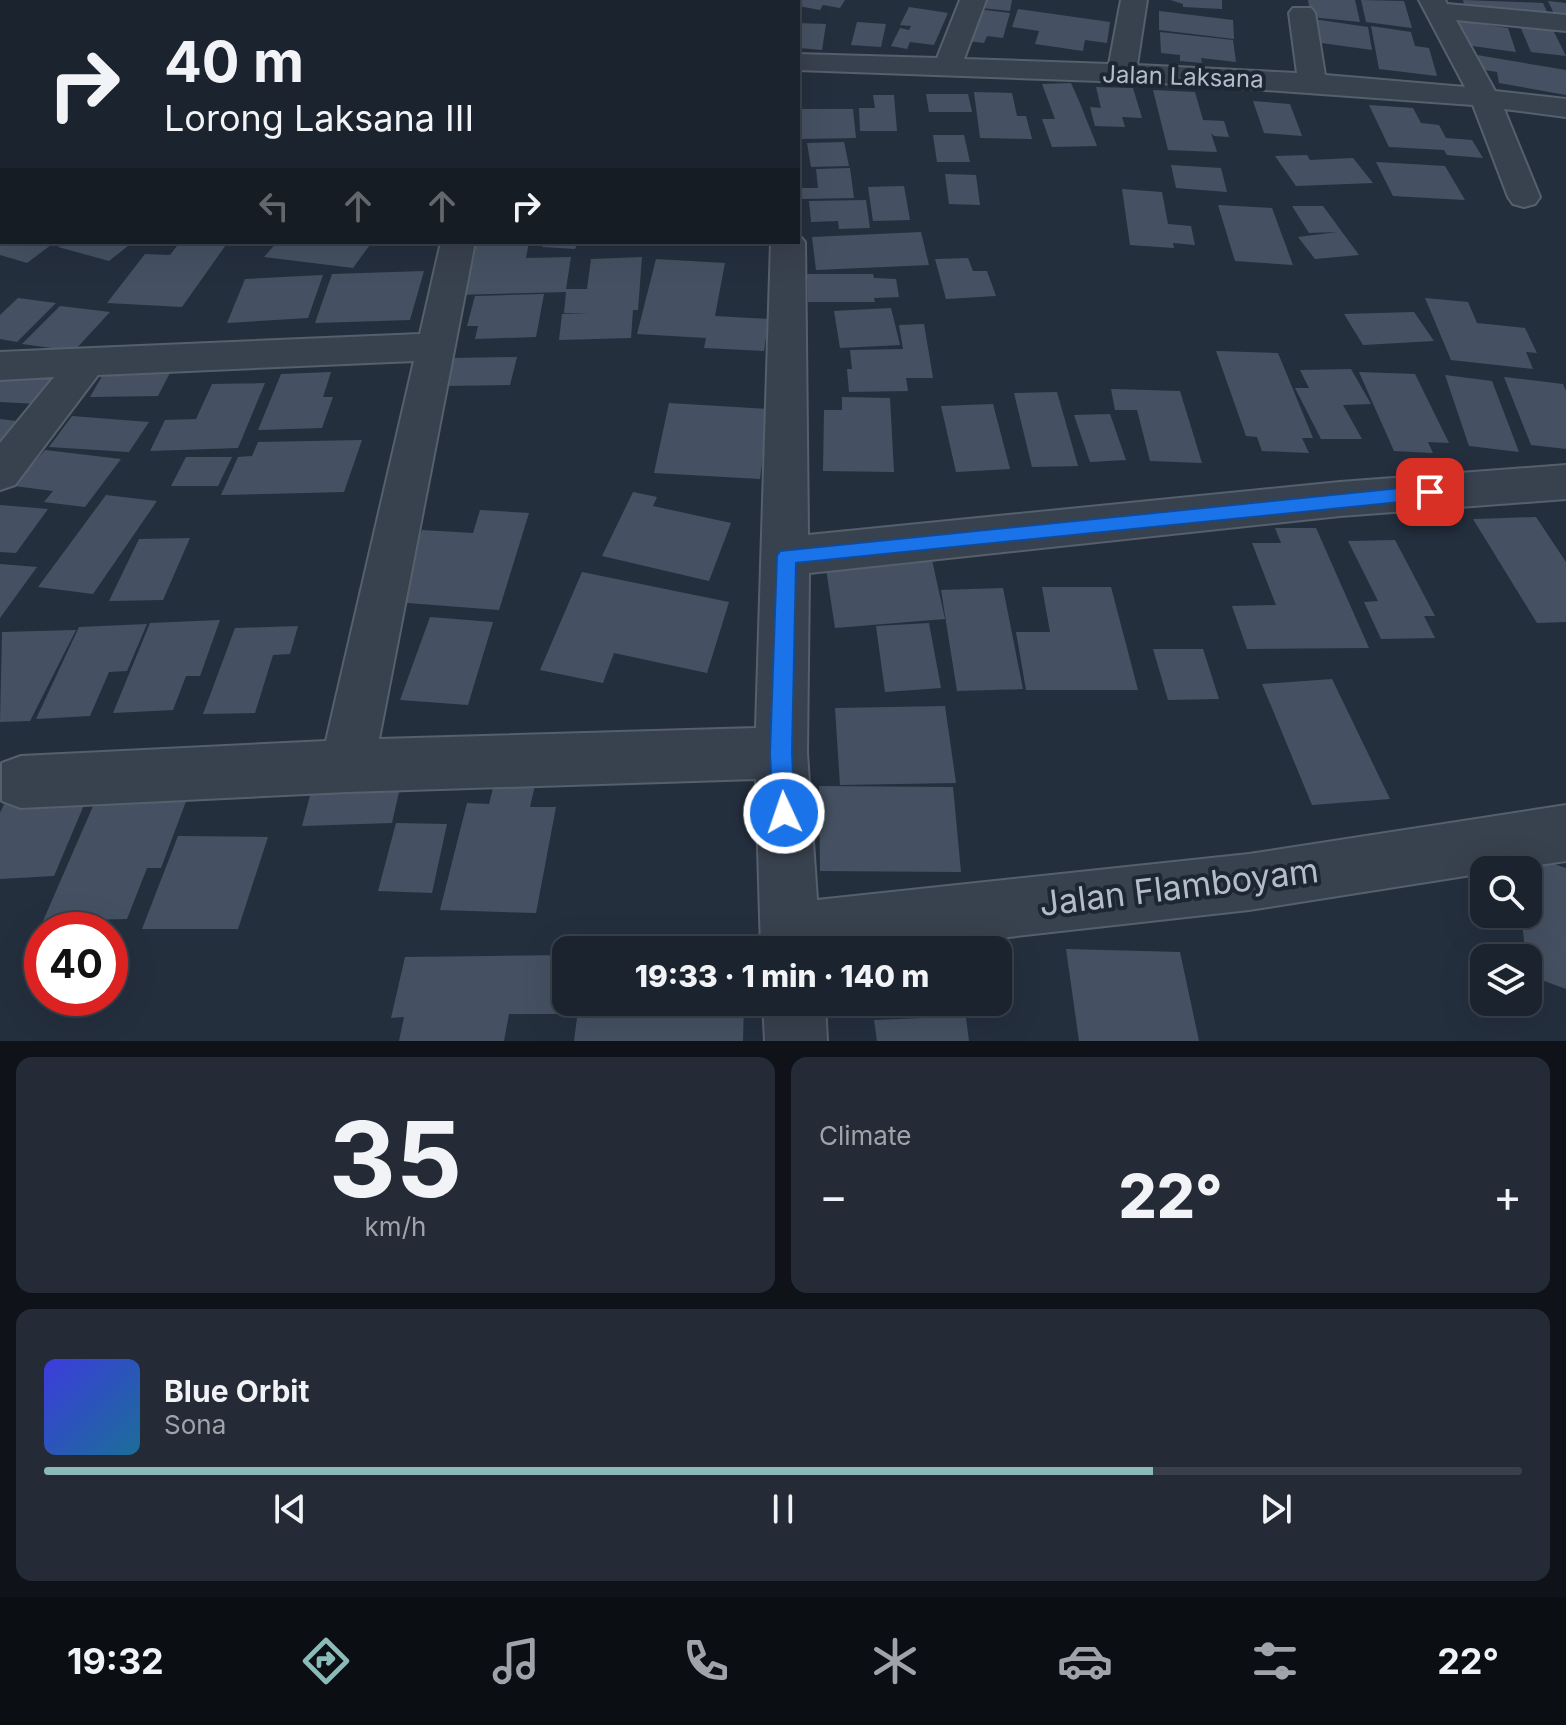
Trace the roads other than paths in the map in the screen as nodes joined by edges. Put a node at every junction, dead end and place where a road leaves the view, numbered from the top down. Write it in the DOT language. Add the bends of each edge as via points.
graph roads {
  1 [pos="973,0"];
  2 [pos="1134,0"];
  3 [pos="1435,6"];
  4 [pos="1302,13"];
  5 [pos="1566,23"];
  6 [pos="800,62"];
  7 [pos="947,68"];
  8 [pos="1121,75"];
  9 [pos="1312,82"];
  10 [pos="1484,96"];
  11 [pos="1566,108"];
  12 [pos="1524,197"];
  13 [pos="458,244"];
  14 [pos="788,244"];
  15 [pos="436,347"];
  16 [pos="86,364"];
  17 [pos="0,366"];
  18 [pos="0,473"];
  19 [pos="1566,482"];
  20 [pos="786,556"];
  21 [pos="781,753"];
  22 [pos="347,766"];
  23 [pos="21,782"];
  24 [pos="1566,833"];
  25 [pos="790,936"];
  26 [pos="829,936"];
  27 [pos="795,1016"];
  28 [pos="796,1041"];
  1 -- 7 [label="street"];
  2 -- 8 [label="street"];
  3 -- 5 [label="street"];
  3 -- 10 [label="street"];
  4 -- 9 [label="street"];
  6 -- 7 [label="street, Jalan Laksana"];
  7 -- 8 [label="street, Jalan Laksana"];
  8 -- 9 [label="street, Jalan Laksana"];
  9 -- 10 [label="street, Jalan Laksana"];
  10 -- 11 [label="street, Jalan Laksana"];
  10 -- 12 [label="street"];
  13 -- 15 [label="street"];
  14 -- 20 [label="street"];
  15 -- 16 [label="street"];
  15 -- 22 [label="street"];
  16 -- 17 [label="street"];
  16 -- 18 [label="street"];
  19 -- 20 [label="street" via="1340,499"];
  20 -- 21 [label="street"];
  21 -- 22 [label="street"];
  21 -- 25 [label="street"];
  22 -- 23 [label="street"];
  24 -- 26 [label="street, Jalan Flamboyam" via="1249,882"];
  27 -- 28 [label="street"];
}
